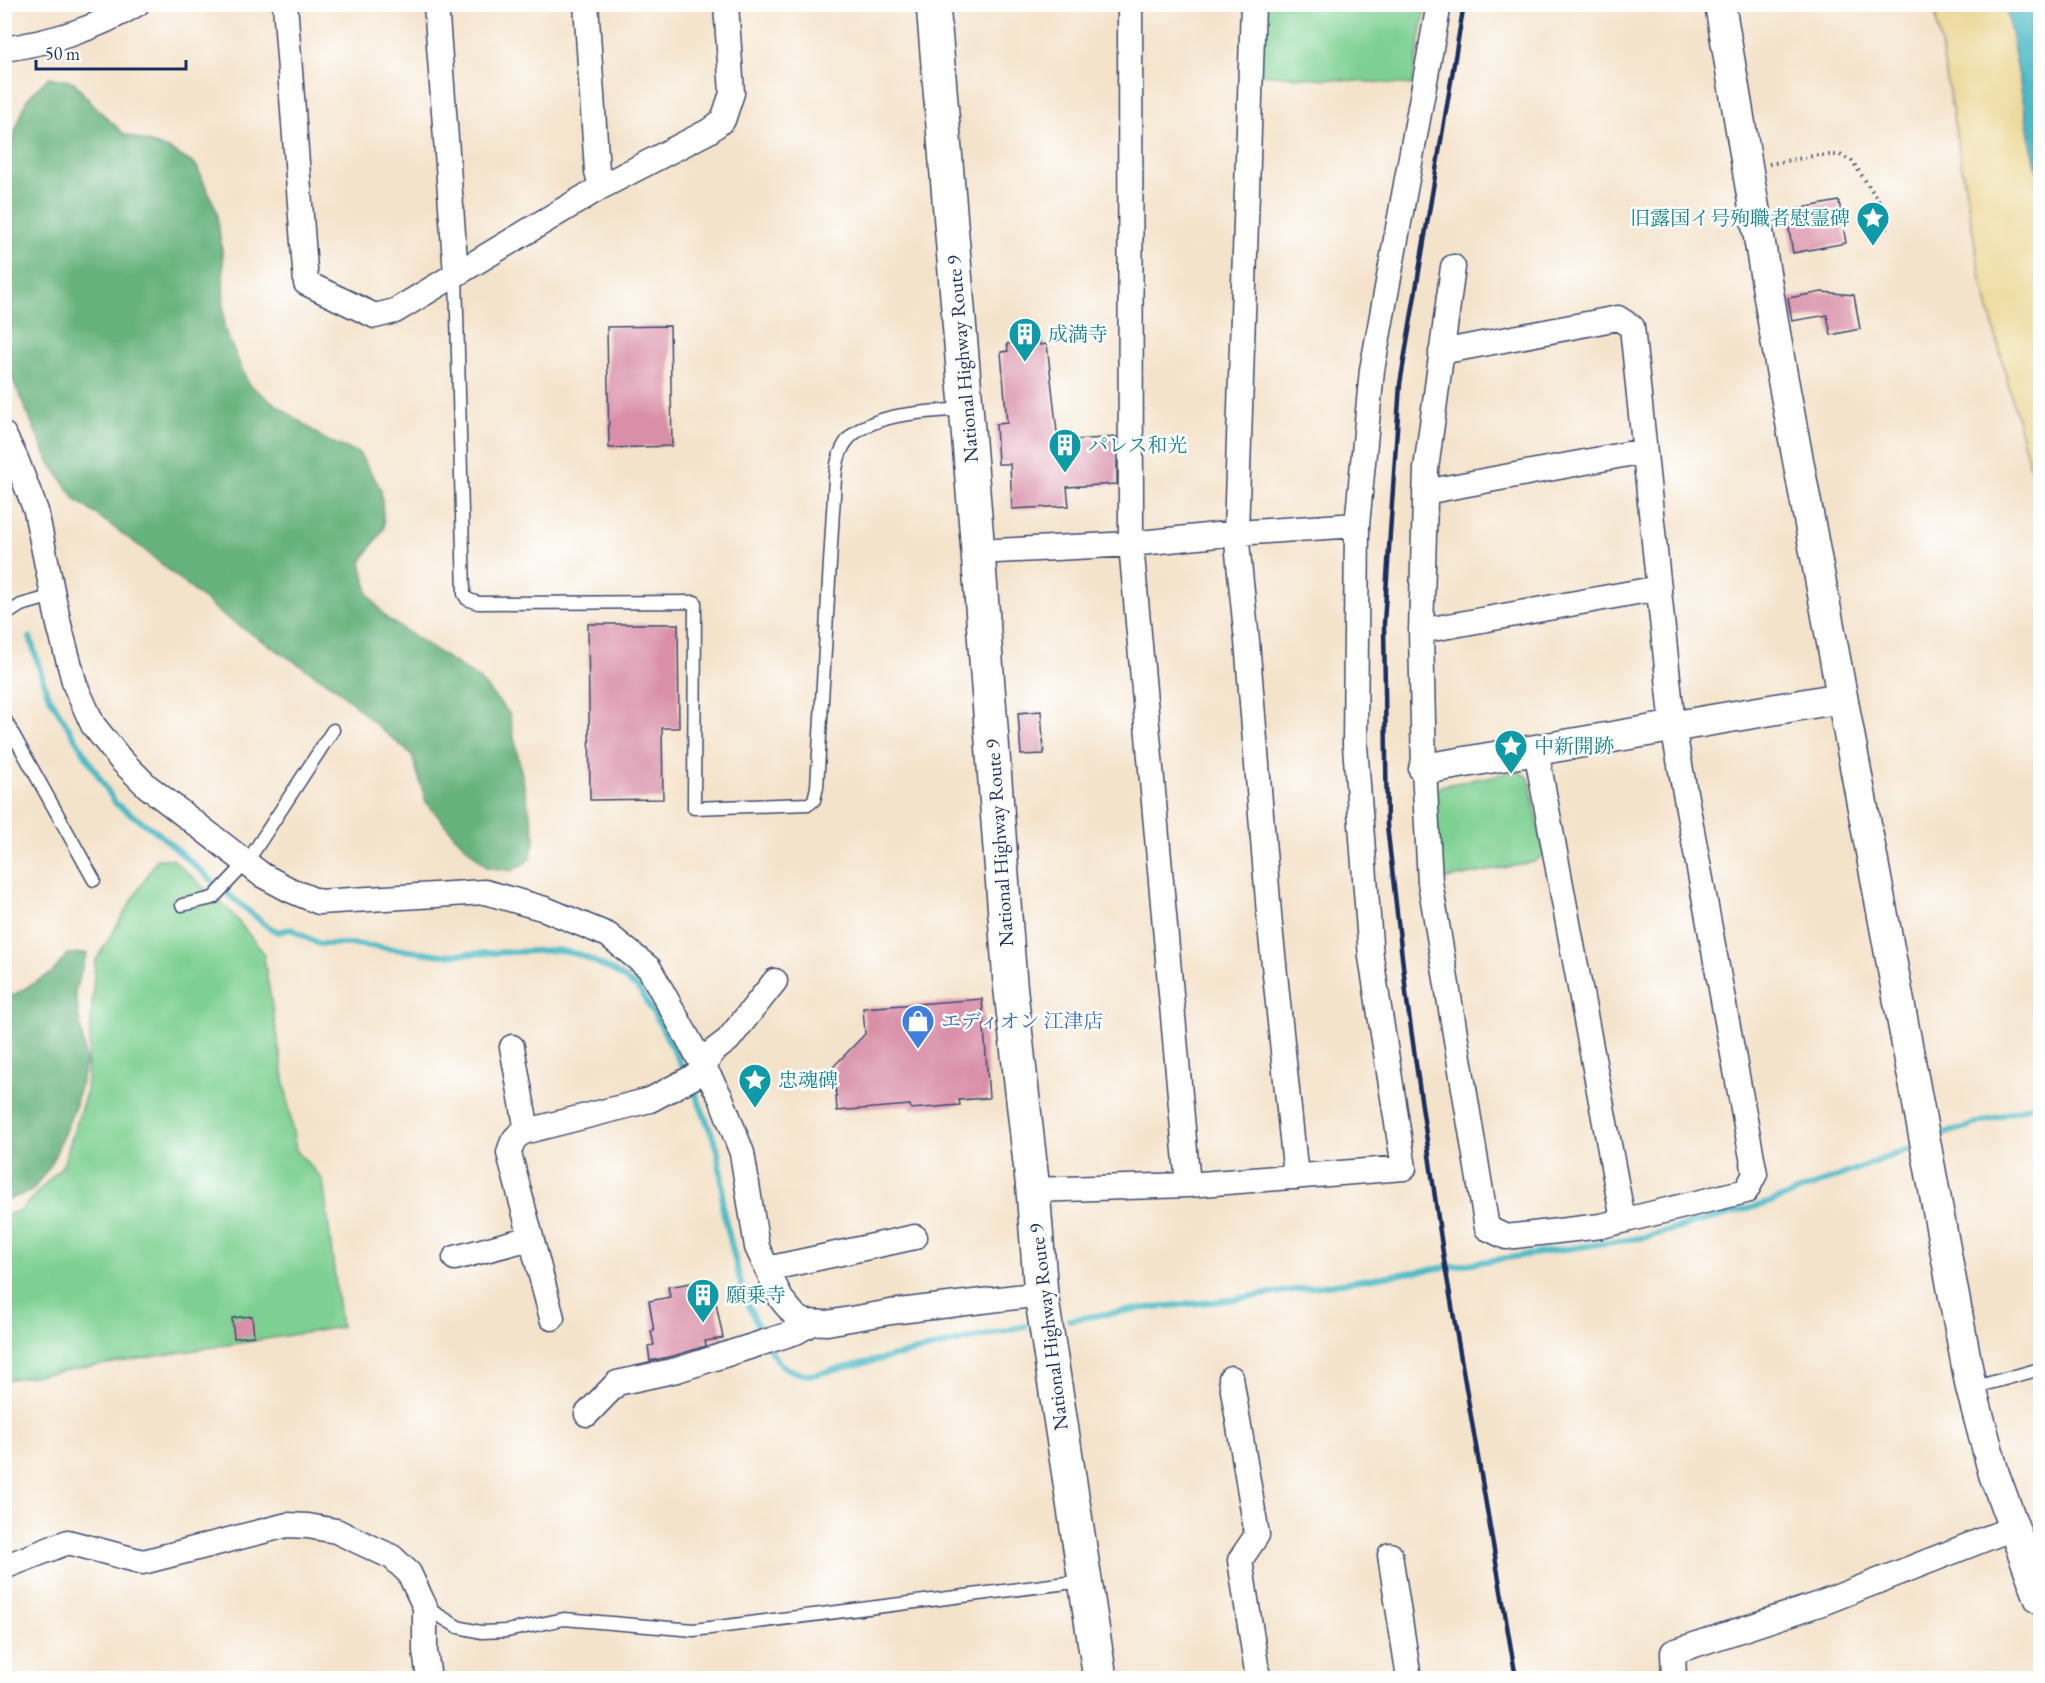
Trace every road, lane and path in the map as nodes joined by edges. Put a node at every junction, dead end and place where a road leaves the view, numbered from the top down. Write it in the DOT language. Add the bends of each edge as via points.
graph roads {
  1 [pos="137,4"];
  2 [pos="285,4"];
  3 [pos="436,4"];
  4 [pos="586,4"];
  5 [pos="726,4"];
  6 [pos="933,4"];
  7 [pos="1130,4"];
  8 [pos="1253,4"];
  9 [pos="1439,4"];
  10 [pos="1720,4"];
  11 [pos="4,49"];
  12 [pos="1762,165"];
  13 [pos="601,187"];
  14 [pos="1887,231"];
  15 [pos="1453,267"];
  16 [pos="456,274"];
  17 [pos="1441,352"];
  18 [pos="966,409"];
  19 [pos="4,435"];
  20 [pos="1644,451"];
  21 [pos="1425,492"];
  22 [pos="1357,525"];
  23 [pos="1236,533"];
  24 [pos="1131,544"];
  25 [pos="978,552"];
  26 [pos="1659,588"];
  27 [pos="53,596"];
  28 [pos="4,616"];
  29 [pos="1421,631"];
  30 [pos="1841,698"];
  31 [pos="4,718"];
  32 [pos="1673,727"];
  33 [pos="333,730"];
  34 [pos="1536,750"];
  35 [pos="1424,769"];
  36 [pos="241,869"];
  37 [pos="94,880"];
  38 [pos="182,905"];
  39 [pos="775,981"];
  40 [pos="512,1047"];
  41 [pos="695,1076"];
  42 [pos="527,1131"];
  43 [pos="1296,1177"];
  44 [pos="1188,1185"];
  45 [pos="1033,1190"];
  46 [pos="1623,1220"];
  47 [pos="915,1237"];
  48 [pos="531,1238"];
  49 [pos="455,1258"];
  50 [pos="767,1269"];
  51 [pos="1041,1294"];
  52 [pos="552,1318"];
  53 [pos="812,1323"];
  54 [pos="2040,1369"];
  55 [pos="1231,1378"];
  56 [pos="1971,1388"];
  57 [pos="587,1414"];
  58 [pos="2013,1528"];
  59 [pos="1390,1555"];
  60 [pos="4,1567"];
  61 [pos="1084,1581"];
  62 [pos="2040,1599"];
  63 [pos="425,1607"];
  64 [pos="429,1678"];
  65 [pos="1100,1678"];
  66 [pos="1258,1678"];
  67 [pos="1409,1678"];
  68 [pos="1674,1678"];
  1 -- 11 [label="street" via="71,36"];
  2 -- 16 [label="street" via="306,283 375,316 395,311"];
  3 -- 16 [label="street"];
  4 -- 13 [label="street"];
  5 -- 13 [label="street" via="732,93 723,120"];
  6 -- 18 [label="highway, National Highway Route 9"];
  7 -- 24 [label="street"];
  8 -- 23 [label="street"];
  9 -- 22 [label="street" via="1372,370"];
  10 -- 30 [label="street"];
  12 -- 14 [label="path" via="1840,154 1852,161 1883,207"];
  13 -- 16 [label="street"];
  15 -- 17 [label="street"];
  16 -- 18 [label="lane" via="464,594 478,603 695,602 694,808 809,804 814,800 833,511 842,449 854,433 871,422"];
  17 -- 20 [label="street" via="1618,318 1632,327"];
  17 -- 21 [label="street"];
  18 -- 25 [label="highway, National Highway Route 9"];
  19 -- 27 [label="street" via="36,511"];
  20 -- 21 [label="street"];
  20 -- 26 [label="street"];
  21 -- 29 [label="street"];
  22 -- 23 [label="street"];
  22 -- 43 [label="street" via="1355,745 1371,957 1404,1168"];
  23 -- 24 [label="street"];
  23 -- 43 [label="street"];
  24 -- 25 [label="street"];
  24 -- 44 [label="street"];
  25 -- 45 [label="highway, National Highway Route 9" via="1010,983"];
  26 -- 29 [label="street"];
  26 -- 32 [label="street"];
  27 -- 28 [label="lane" via="21,605"];
  27 -- 36 [label="street" via="75,685 93,725 147,786"];
  29 -- 35 [label="street"];
  30 -- 32 [label="street"];
  30 -- 56 [label="street"];
  31 -- 37 [label="lane"];
  32 -- 34 [label="street"];
  32 -- 46 [label="street" via="1755,1174 1746,1191"];
  33 -- 36 [label="lane"];
  34 -- 35 [label="street"];
  34 -- 46 [label="street"];
  35 -- 46 [label="street" via="1430,882 1487,1228 1506,1237"];
  36 -- 38 [label="lane" via="213,898"];
  36 -- 41 [label="street" via="262,874 319,902 485,892 545,909 608,935 649,968"];
  39 -- 41 [label="street"];
  40 -- 42 [label="street"];
  41 -- 42 [label="street" via="650,1100"];
  41 -- 50 [label="street" via="721,1098 742,1154 755,1238"];
  42 -- 48 [label="street" via="512,1141 509,1153"];
  43 -- 44 [label="street"];
  44 -- 45 [label="street"];
  45 -- 51 [label="highway, National Highway Route 9"];
  47 -- 50 [label="street"];
  48 -- 49 [label="street"];
  48 -- 52 [label="street"];
  50 -- 53 [label="street" via="791,1313"];
  51 -- 53 [label="street"];
  51 -- 61 [label="highway, National Highway Route 9"];
  53 -- 57 [label="street" via="796,1332 676,1370 617,1383"];
  54 -- 56 [label="lane"];
  55 -- 66 [label="street" via="1257,1535 1240,1560"];
  56 -- 58 [label="street"];
  58 -- 62 [label="street"];
  58 -- 68 [label="street" via="1822,1604 1673,1652"];
  59 -- 67 [label="street"];
  60 -- 63 [label="street" via="68,1542 143,1562 286,1525 308,1526 336,1531 392,1557 409,1573"];
  61 -- 63 [label="lane" via="694,1630 564,1619 507,1631 481,1632 458,1627"];
  61 -- 65 [label="highway, National Highway Route 9"];
  63 -- 64 [label="street"];
}
